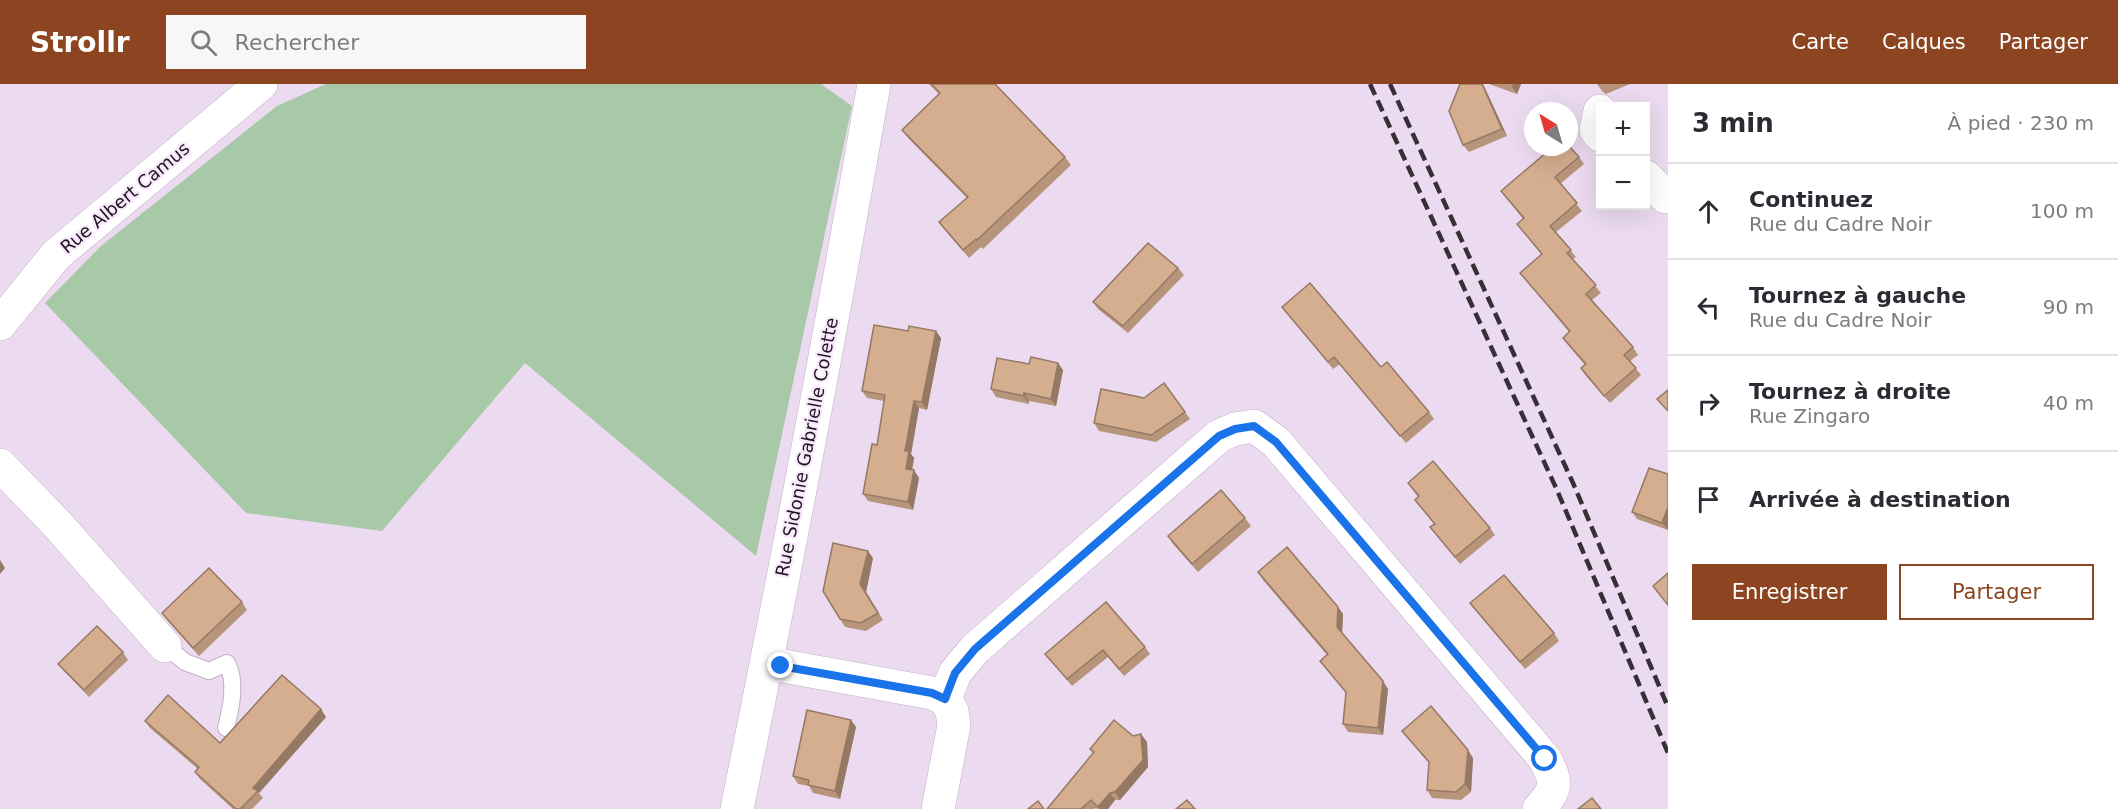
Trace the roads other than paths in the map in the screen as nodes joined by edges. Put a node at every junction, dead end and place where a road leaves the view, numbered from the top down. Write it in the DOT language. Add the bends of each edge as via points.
graph roads {
  1 [pos="261,84"];
  2 [pos="873,84"];
  3 [pos="1650,181"];
  4 [pos="1668,195"];
  5 [pos="0,324"];
  6 [pos="0,465"];
  7 [pos="164,644"];
  8 [pos="767,663"];
  9 [pos="945,699"];
  10 [pos="226,728"];
  11 [pos="737,809"];
  12 [pos="938,809"];
  13 [pos="1539,809"];
  1 -- 5 [label="street, Rue Albert Camus" via="56,255"];
  2 -- 8 [label="street, Rue Sidonie Gabrielle Colette"];
  3 -- 4 [label="street"];
  6 -- 7 [label="street"];
  7 -- 10 [label="lane" via="185,662 209,671 227,663 232,672"];
  8 -- 9 [label="street" via="932,693"];
  8 -- 11 [label="street, Rue Sidonie Gabrielle Colette"];
  9 -- 12 [label="street" via="954,725"];
  9 -- 13 [label="street" via="955,673 975,649 1219,436 1254,426 1276,442 1545,759 1554,777 1551,793"];
}
